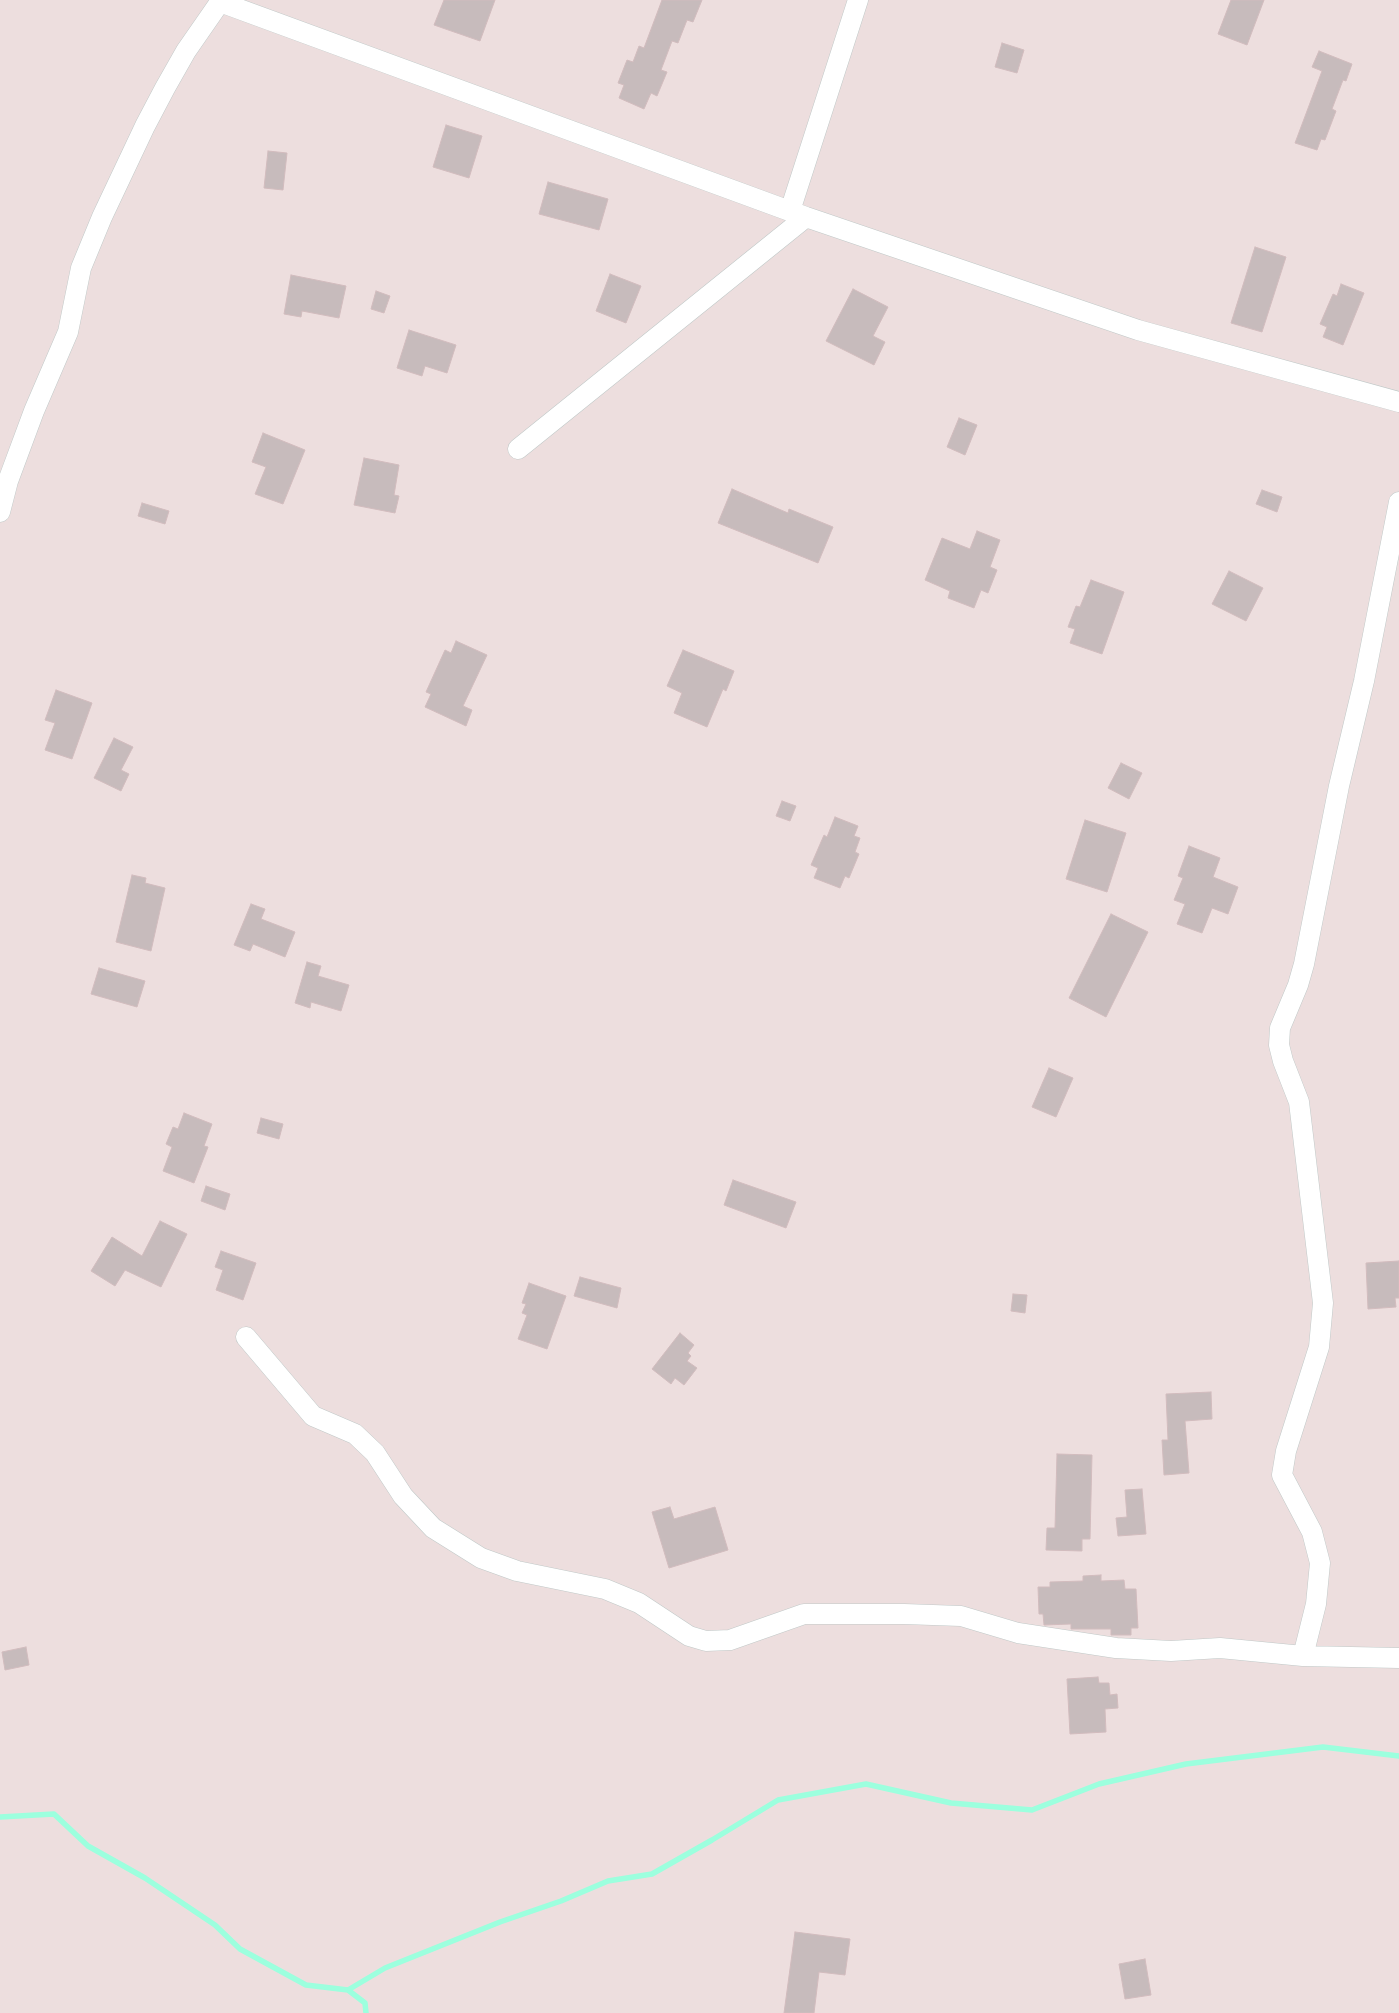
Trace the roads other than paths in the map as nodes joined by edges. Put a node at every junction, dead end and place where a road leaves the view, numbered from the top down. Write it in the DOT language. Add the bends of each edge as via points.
graph roads {
  1 [pos="858,0"];
  2 [pos="220,1"];
  3 [pos="798,214"];
  4 [pos="1399,402"];
  5 [pos="518,449"];
  6 [pos="1399,502"];
  7 [pos="0,512"];
  8 [pos="246,1337"];
  9 [pos="1303,1656"];
  10 [pos="1399,1658"];
  1 -- 3 [label="street"];
  2 -- 3 [label="street"];
  2 -- 7 [label="street" via="165,88 102,217 81,268 68,332 31,420"];
  3 -- 4 [label="street" via="1138,330"];
  3 -- 5 [label="street"];
  6 -- 9 [label="street" via="1304,964 1280,1028 1279,1045 1283,1061 1299,1102 1323,1302 1318,1347 1282,1475 1312,1532 1320,1562 1316,1604"];
  8 -- 9 [label="street" via="313,1416 355,1434 375,1453 403,1496 433,1528 480,1558 517,1572 605,1589 639,1604 689,1636 706,1641 730,1640 804,1614 904,1614 961,1616 1018,1633 1116,1648 1171,1651 1220,1648"];
  9 -- 10 [label="street"];
}
